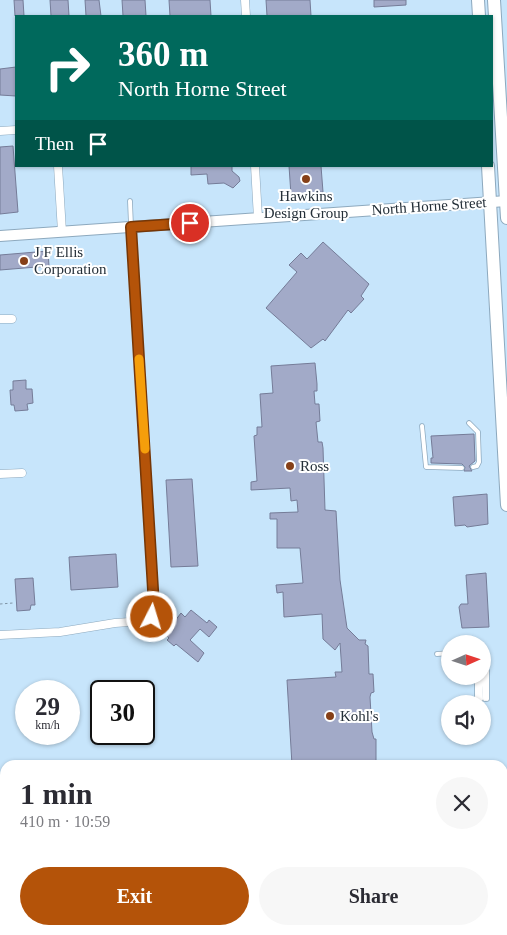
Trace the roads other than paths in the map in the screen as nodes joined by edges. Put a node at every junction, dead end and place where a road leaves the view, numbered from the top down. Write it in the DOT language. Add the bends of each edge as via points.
graph roads {
  1 [pos="245,0"];
  2 [pos="478,0"];
  3 [pos="494,0"];
  4 [pos="246,15"];
  5 [pos="479,15"];
  6 [pos="15,130"];
  7 [pos="0,131"];
  8 [pos="58,167"];
  9 [pos="255,167"];
  10 [pos="488,167"];
  11 [pos="130,201"];
  12 [pos="500,201"];
  13 [pos="258,218"];
  14 [pos="507,218"];
  15 [pos="131,227"];
  16 [pos="62,232"];
  17 [pos="0,236"];
  18 [pos="0,319"];
  19 [pos="12,319"];
  20 [pos="500,392"];
  21 [pos="507,407"];
  22 [pos="469,423"];
  23 [pos="422,426"];
  24 [pos="473,467"];
  25 [pos="462,468"];
  26 [pos="22,473"];
  27 [pos="0,474"];
  28 [pos="506,482"];
  29 [pos="507,505"];
  30 [pos="0,635"];
  31 [pos="436,654"];
  32 [pos="441,654"];
  33 [pos="480,685"];
  34 [pos="484,685"];
  1 -- 4 [label="street"];
  2 -- 5 [label="main road"];
  3 -- 12 [label="main road"];
  6 -- 7 [label="street"];
  8 -- 16 [label="street"];
  9 -- 13 [label="street"];
  10 -- 12 [label="main road"];
  11 -- 15 [label="lane"];
  12 -- 13 [label="street, North Horne Street"];
  12 -- 14 [label="main road"];
  12 -- 20 [label="main road"];
  13 -- 15 [label="street, North Horne Street"];
  15 -- 16 [label="street, North Horne Street"];
  15 -- 30 [label="street" via="154,606 152,617 144,621 60,632"];
  16 -- 17 [label="street, North Horne Street"];
  18 -- 19 [label="street"];
  20 -- 21 [label="main road"];
  20 -- 28 [label="main road"];
  22 -- 24 [label="lane" via="478,432 479,462"];
  23 -- 25 [label="lane" via="426,467"];
  26 -- 27 [label="street"];
  28 -- 29 [label="main road"];
  31 -- 32 [label="lane"];
  33 -- 34 [label="lane" via="483,699"];
}
